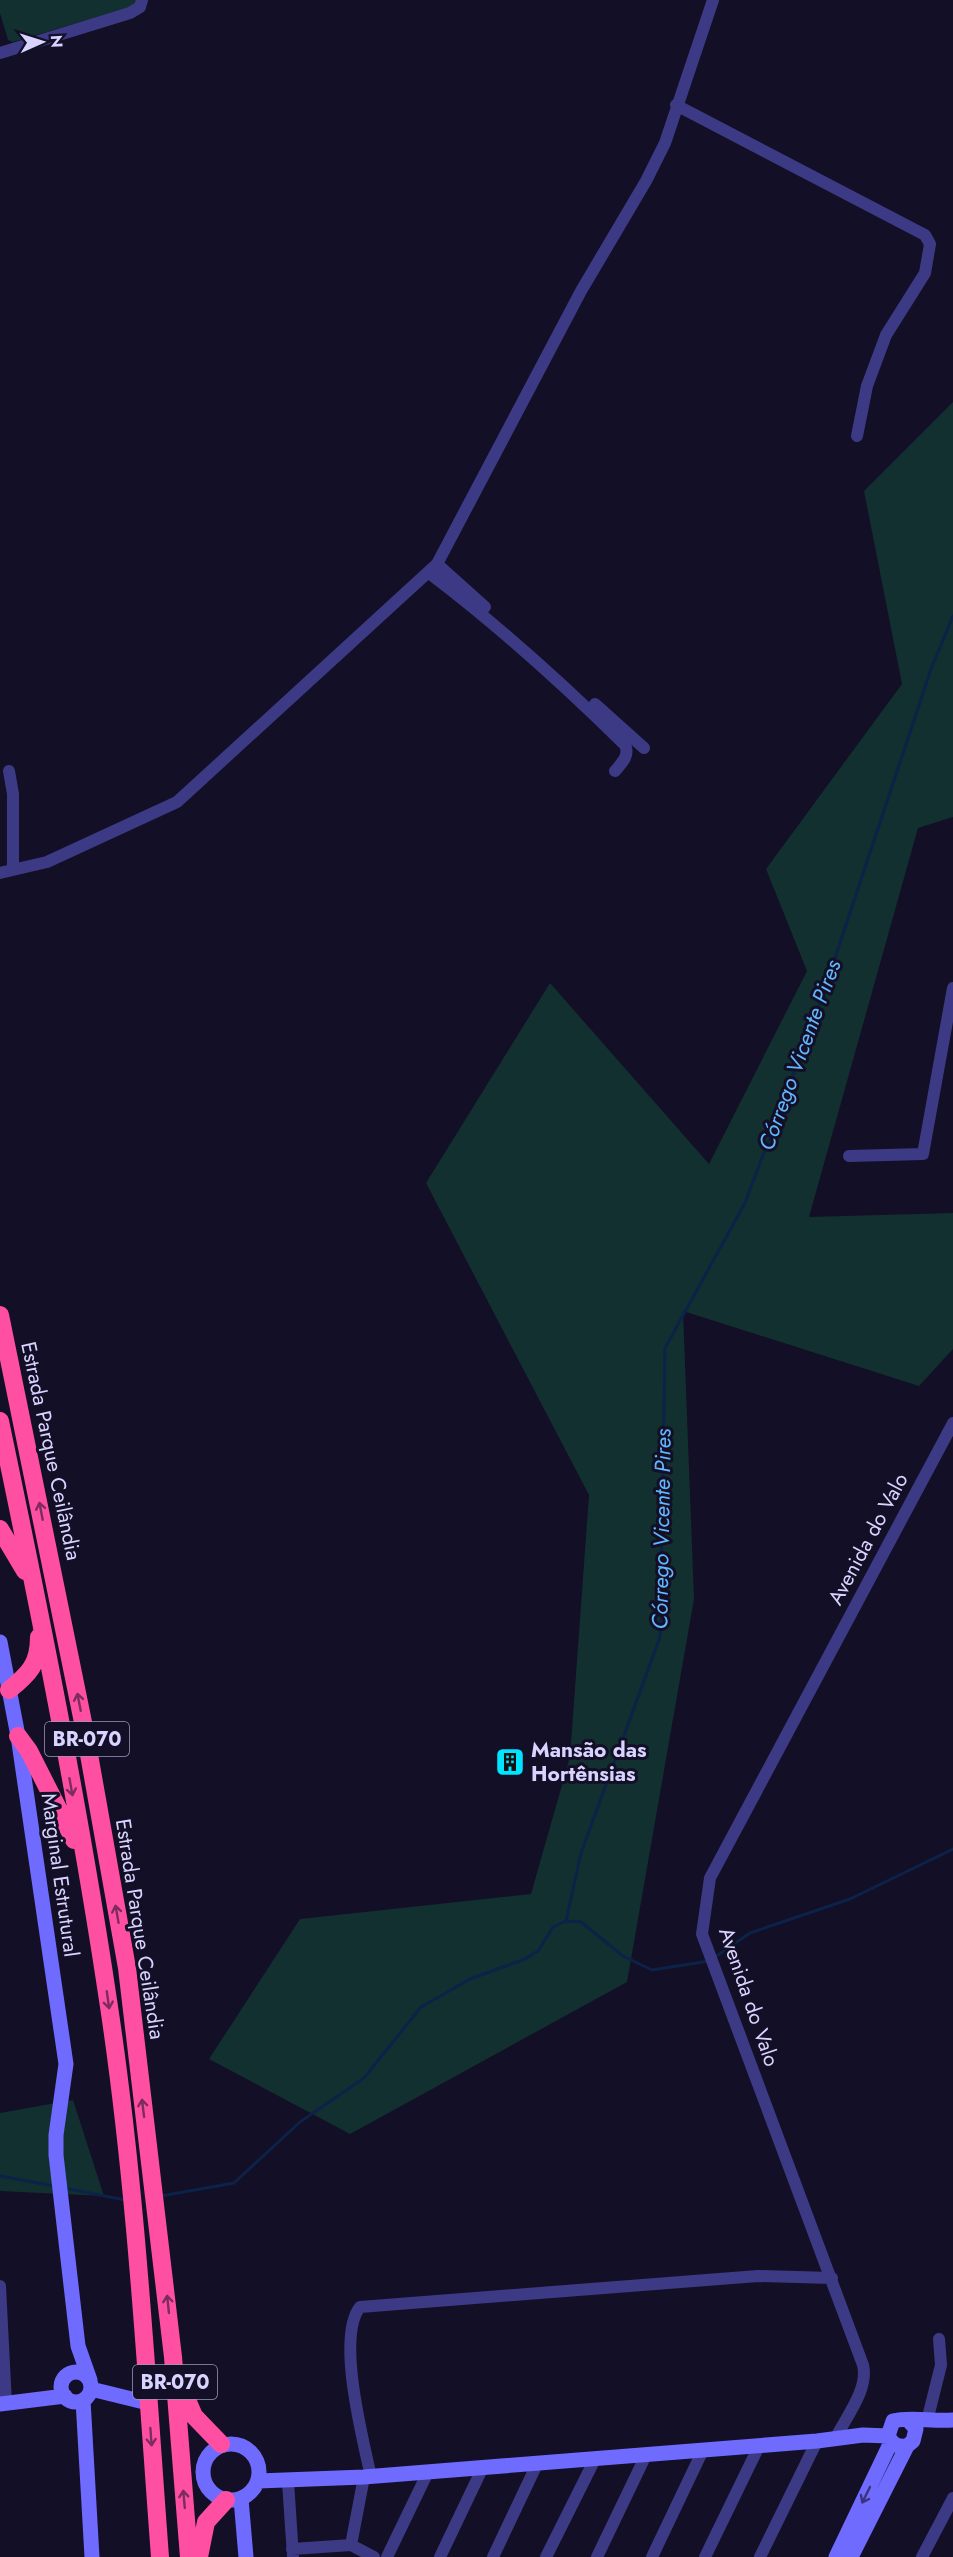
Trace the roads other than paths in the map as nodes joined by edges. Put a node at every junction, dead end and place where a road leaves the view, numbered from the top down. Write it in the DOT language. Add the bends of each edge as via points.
graph roads {
  1 [pos="142,0"];
  2 [pos="713,0"];
  3 [pos="0,52"];
  4 [pos="676,105"];
  5 [pos="857,436"];
  6 [pos="433,568"];
  7 [pos="644,748"];
  8 [pos="9,771"];
  9 [pos="615,771"];
  10 [pos="13,870"];
  11 [pos="0,873"];
  12 [pos="953,988"];
  13 [pos="948,1052"];
  14 [pos="849,1156"];
  15 [pos="0,1316"];
  16 [pos="0,1421"];
  17 [pos="953,1422"];
  18 [pos="0,1529"];
  19 [pos="35,1590"];
  20 [pos="39,1608"];
  21 [pos="0,1642"];
  22 [pos="9,1690"];
  23 [pos="18,1736"];
  24 [pos="84,1859"];
  25 [pos="832,2278"];
  26 [pos="0,2286"];
  27 [pos="939,2339"];
  28 [pos="78,2346"];
  29 [pos="173,2357"];
  30 [pos="64,2385"];
  31 [pos="88,2390"];
  32 [pos="148,2403"];
  33 [pos="3,2404"];
  34 [pos="908,2420"];
  35 [pos="953,2420"];
  36 [pos="930,2422"];
  37 [pos="889,2434"];
  38 [pos="835,2439"];
  39 [pos="912,2440"];
  40 [pos="817,2441"];
  41 [pos="222,2444"];
  42 [pos="759,2446"];
  43 [pos="703,2450"];
  44 [pos="646,2455"];
  45 [pos="595,2458"];
  46 [pos="538,2463"];
  47 [pos="483,2467"];
  48 [pos="428,2472"];
  49 [pos="367,2477"];
  50 [pos="258,2481"];
  51 [pos="288,2482"];
  52 [pos="953,2498"];
  53 [pos="234,2500"];
  54 [pos="351,2545"];
  55 [pos="292,2553"];
  56 [pos="92,2557"];
  57 [pos="160,2557"];
  58 [pos="189,2557"];
  59 [pos="199,2557"];
  60 [pos="246,2557"];
  61 [pos="375,2557"];
  62 [pos="387,2557"];
  63 [pos="440,2557"];
  64 [pos="493,2557"];
  65 [pos="546,2557"];
  66 [pos="597,2557"];
  67 [pos="652,2557"];
  68 [pos="705,2557"];
  69 [pos="759,2557"];
  70 [pos="836,2557"];
  71 [pos="851,2557"];
  72 [pos="922,2557"];
  1 -- 3 [label="street" via="140,7 130,13"];
  2 -- 4 [label="street"];
  4 -- 5 [label="street" via="925,235 930,244 925,273 886,335 867,386"];
  4 -- 6 [label="street" via="665,143 646,181 581,291"];
  6 -- 7 [label="street"];
  6 -- 9 [label="street" via="625,745 625,758"];
  6 -- 10 [label="street" via="177,802 46,862"];
  8 -- 10 [label="street" via="13,794"];
  10 -- 11 [label="street"];
  12 -- 13 [label="street"];
  13 -- 14 [label="street" via="923,1154"];
  29 -- 15 [label="highway, Estrada Parque Ceilândia / BR-070, one-way" via="127,1968 90,1755"];
  16 -- 19 [label="highway, Estrada Parque Ceilândia / BR-070"];
  17 -- 25 [label="street, Avenida do Valo" via="710,1878 702,1934"];
  18 -- 19 [label="highway"];
  19 -- 20 [label="highway, Estrada Parque Ceilândia / BR-070"];
  20 -- 22 [label="highway" via="39,1649 30,1674"];
  20 -- 24 [label="highway, Estrada Parque Ceilândia / BR-070, one-way"];
  21 -- 22 [label="street, Marginal Estrutural"];
  22 -- 23 [label="street, Marginal Estrutural"];
  23 -- 24 [label="highway"];
  23 -- 28 [label="street, Marginal Estrutural" via="66,2064 56,2155"];
  24 -- 32 [label="highway, Estrada Parque Ceilândia / BR-070, one-way" via="108,2001 138,2253"];
  25 -- 38 [label="street, Avenida do Valo" via="866,2375"];
  25 -- 49 [label="street" via="758,2276 360,2307 351,2329 354,2392"];
  26 -- 33 [label="street"];
  27 -- 36 [label="street" via="941,2365"];
  28 -- 30 [label="street"];
  28 -- 31 [label="street, Marginal Estrutural"];
  29 -- 41 [label="highway" via="194,2416"];
  58 -- 29 [label="highway, Estrada Parque Ceilândia / BR-070, one-way"];
  30 -- 31 [label="street" via="75,2402"];
  30 -- 31 [label="street" via="70,2373 80,2372"];
  30 -- 33 [label="street" via="32,2400"];
  31 -- 32 [label="street"];
  31 -- 56 [label="street, Marginal Estrutural"];
  32 -- 57 [label="highway, Estrada Parque Ceilândia / BR-070, one-way"];
  34 -- 36 [label="street"];
  34 -- 37 [label="street" via="903,2418"];
  34 -- 39 [label="street" via="916,2429"];
  35 -- 36 [label="street"];
  36 -- 39 [label="street"];
  37 -- 38 [label="street"];
  37 -- 39 [label="street" via="899,2446"];
  37 -- 70 [label="street, one-way"];
  38 -- 40 [label="street"];
  39 -- 71 [label="street"];
  40 -- 42 [label="street"];
  40 -- 69 [label="street"];
  41 -- 50 [label="street" via="240,2444 255,2455 260,2472"];
  41 -- 53 [label="street" via="207,2456 202,2474 210,2491"];
  42 -- 43 [label="street"];
  42 -- 68 [label="street"];
  43 -- 44 [label="street"];
  43 -- 67 [label="street"];
  44 -- 45 [label="street"];
  44 -- 66 [label="street"];
  45 -- 46 [label="street"];
  45 -- 65 [label="street"];
  46 -- 47 [label="street"];
  46 -- 64 [label="street"];
  47 -- 48 [label="street"];
  47 -- 63 [label="street"];
  48 -- 49 [label="street"];
  48 -- 62 [label="street"];
  49 -- 51 [label="street"];
  49 -- 54 [label="street"];
  50 -- 51 [label="street"];
  50 -- 53 [label="street" via="255,2489"];
  51 -- 55 [label="street"];
  52 -- 72 [label="street"];
  53 -- 59 [label="highway" via="206,2522"];
  53 -- 60 [label="street"];
  54 -- 55 [label="street"];
  54 -- 61 [label="street"];
}
